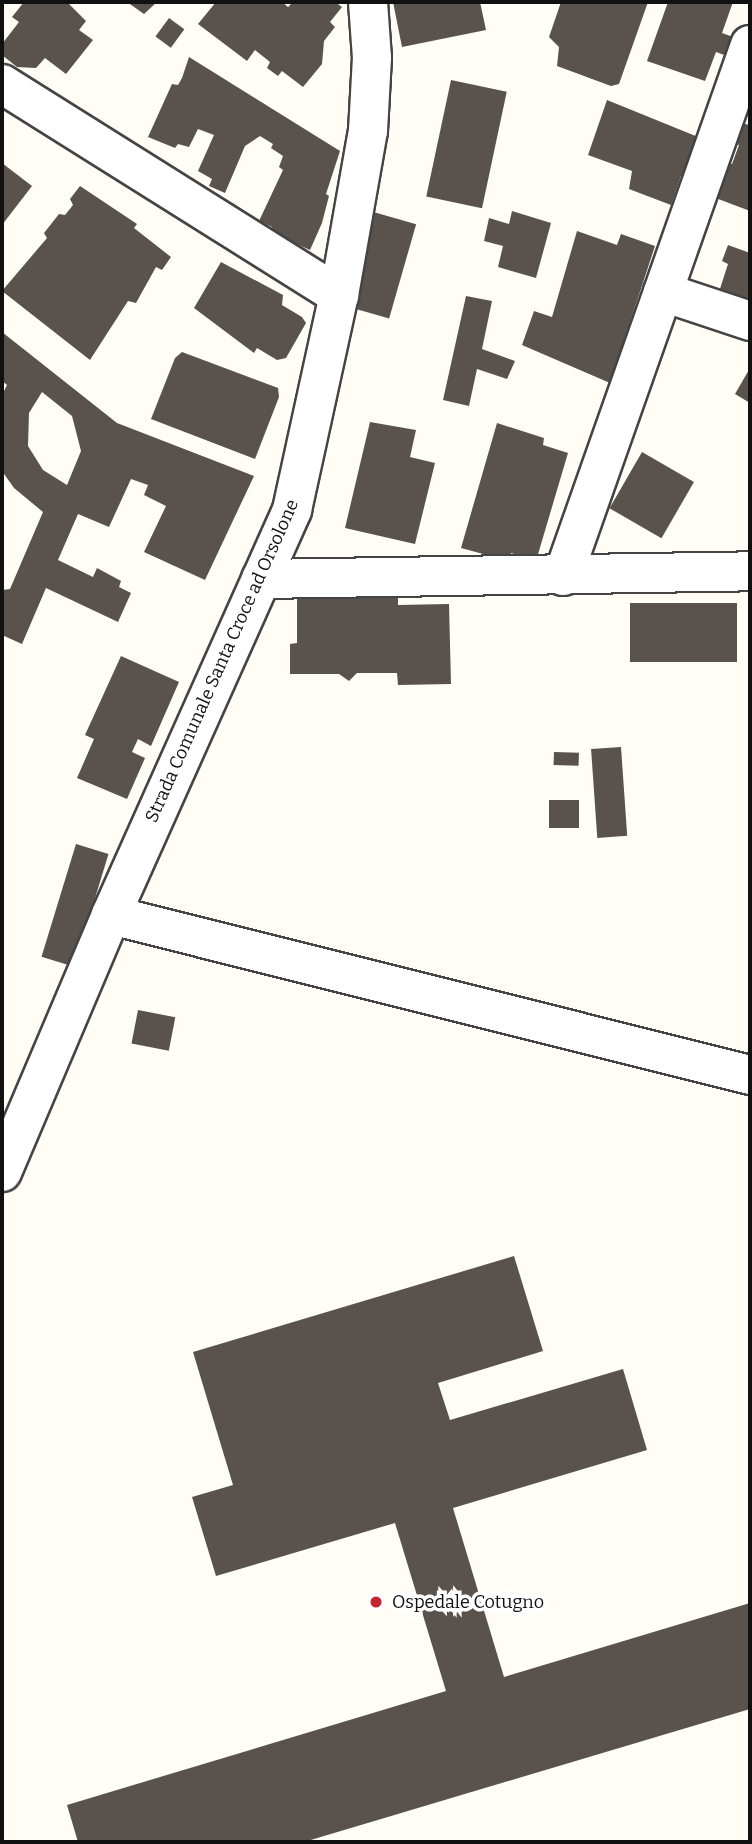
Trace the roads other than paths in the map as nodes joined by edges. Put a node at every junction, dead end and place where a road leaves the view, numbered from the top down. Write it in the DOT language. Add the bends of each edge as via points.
graph roads {
  1 [pos="368,2"];
  2 [pos="750,45"];
  3 [pos="2,84"];
  4 [pos="663,292"];
  5 [pos="339,295"];
  6 [pos="750,321"];
  7 [pos="750,571"];
  8 [pos="564,576"];
  9 [pos="261,579"];
  10 [pos="111,915"];
  11 [pos="750,1075"];
  12 [pos="2,1172"];
  1 -- 5 [label="street, Strada Comunale Santa Croce ad Orsolone" via="372,58 368,131"];
  2 -- 4 [label="street"];
  3 -- 5 [label="street"];
  4 -- 6 [label="street"];
  4 -- 8 [label="street"];
  5 -- 9 [label="street, Strada Comunale Santa Croce ad Orsolone" via="292,510"];
  7 -- 8 [label="street"];
  8 -- 9 [label="street"];
  9 -- 10 [label="street, Strada Comunale Santa Croce ad Orsolone"];
  10 -- 11 [label="street"];
  10 -- 12 [label="street, Strada Comunale Santa Croce ad Orsolone"];
}
